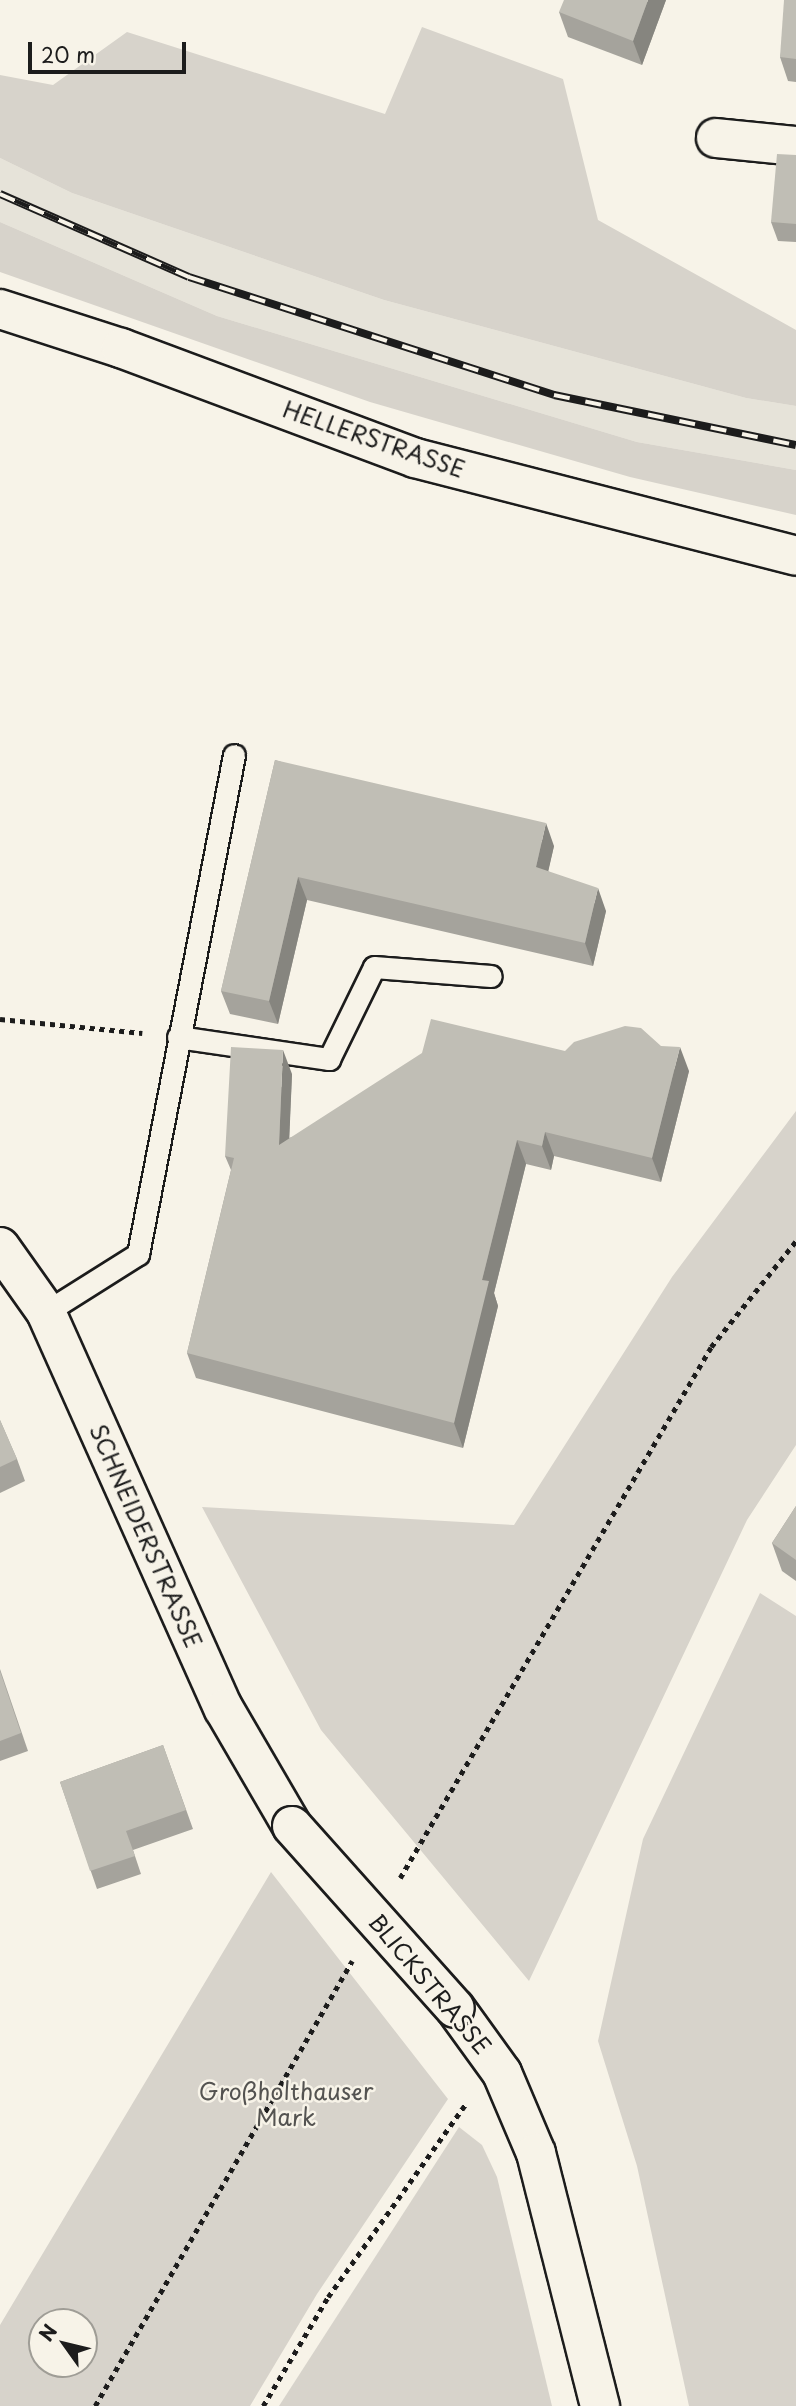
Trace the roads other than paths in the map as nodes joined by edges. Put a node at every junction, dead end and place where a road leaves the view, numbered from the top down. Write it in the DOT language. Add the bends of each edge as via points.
graph roads {
  1 [pos="716,138"];
  2 [pos="796,146"];
  3 [pos="0,309"];
  4 [pos="796,556"];
  5 [pos="234,755"];
  6 [pos="491,976"];
  7 [pos="178,1037"];
  8 [pos="0,1247"];
  9 [pos="46,1312"];
  10 [pos="292,1826"];
  11 [pos="600,2406"];
  1 -- 2 [label="street"];
  3 -- 4 [label="street, HELLERSTRASSE" via="121,348 415,458"];
  5 -- 7 [label="lane"];
  6 -- 7 [label="lane" via="374,967 329,1059"];
  7 -- 9 [label="lane" via="138,1254"];
  8 -- 9 [label="street, SCHNEIDERSTRASSE"];
  9 -- 10 [label="street, SCHNEIDERSTRASSE" via="224,1709"];
  10 -- 11 [label="street, BLICKSTRASSE, bridge" via="456,2008 502,2073 536,2153"];
}
